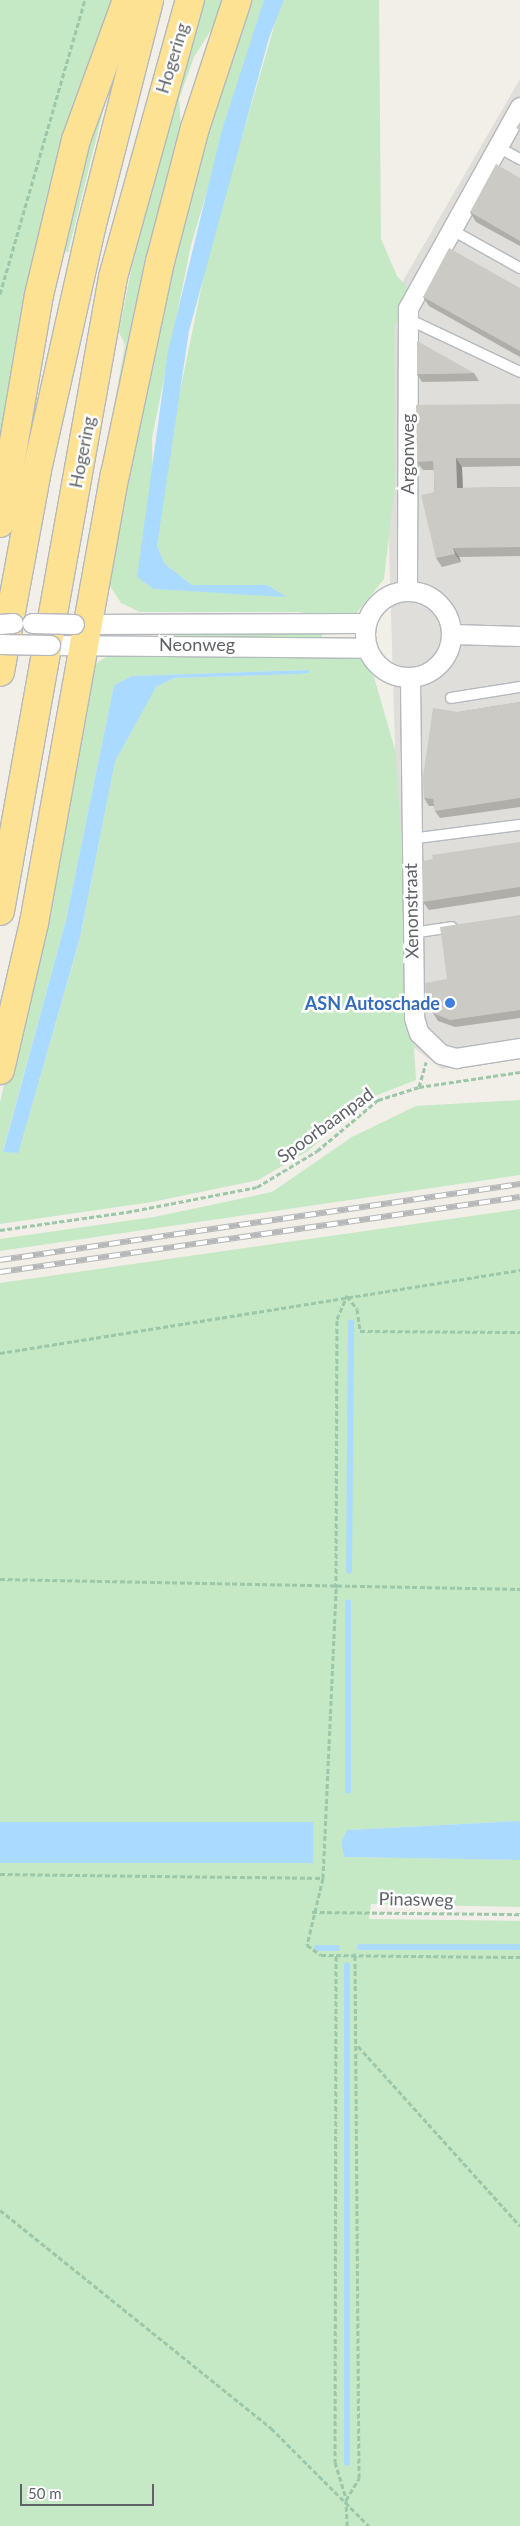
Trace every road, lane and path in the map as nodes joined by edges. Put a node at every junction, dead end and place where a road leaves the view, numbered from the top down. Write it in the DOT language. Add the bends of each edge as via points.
graph roads {
  1 [pos="85,0"];
  2 [pos="127,0"];
  3 [pos="149,0"];
  4 [pos="190,0"];
  5 [pos="237,0"];
  6 [pos="520,107"];
  7 [pos="498,147"];
  8 [pos="520,159"];
  9 [pos="452,230"];
  10 [pos="520,268"];
  11 [pos="0,294"];
  12 [pos="406,318"];
  13 [pos="520,372"];
  14 [pos="0,524"];
  15 [pos="407,590"];
  16 [pos="366,623"];
  17 [pos="0,624"];
  18 [pos="80,634"];
  19 [pos="452,634"];
  20 [pos="520,636"];
  21 [pos="0,644"];
  22 [pos="366,648"];
  23 [pos="0,672"];
  24 [pos="410,678"];
  25 [pos="520,688"];
  26 [pos="451,698"];
  27 [pos="520,825"];
  28 [pos="410,839"];
  29 [pos="0,911"];
  30 [pos="461,925"];
  31 [pos="412,933"];
  32 [pos="520,1048"];
  33 [pos="434,1049"];
  34 [pos="0,1070"];
  35 [pos="520,1072"];
  36 [pos="419,1087"];
  37 [pos="0,1230"];
  38 [pos="520,1270"];
  39 [pos="347,1295"];
  40 [pos="520,1332"];
  41 [pos="0,1353"];
  42 [pos="0,1579"];
  43 [pos="336,1588"];
  44 [pos="520,1589"];
  45 [pos="0,1874"];
  46 [pos="323,1878"];
  47 [pos="312,1912"];
  48 [pos="520,1914"];
  49 [pos="355,1953"];
  50 [pos="336,1956"];
  51 [pos="520,1957"];
  52 [pos="358,2046"];
  53 [pos="0,2210"];
  54 [pos="520,2226"];
  55 [pos="346,2500"];
  56 [pos="347,2526"];
  57 [pos="369,2526"];
  1 -- 11 [label="path"];
  2 -- 14 [label="highway" via="76,140 39,295"];
  3 -- 23 [label="highway, Hogering" via="87,244 37,470"];
  4 -- 29 [label="highway, Hogering" via="112,278"];
  5 -- 18 [label="highway" via="170,218"];
  6 -- 7 [label="street, Argonweg"];
  7 -- 8 [label="lane"];
  7 -- 9 [label="street, Argonweg"];
  9 -- 10 [label="lane"];
  9 -- 12 [label="street, Argonweg" via="408,308"];
  12 -- 13 [label="lane"];
  12 -- 15 [label="street, Argonweg"];
  15 -- 16 [label="street" via="381,600"];
  15 -- 19 [label="street" via="439,603"];
  16 -- 18 [label="street, Neonweg"];
  16 -- 22 [label="street"];
  17 -- 18 [label="street, Neonweg, bridge" via="32,623"];
  18 -- 21 [label="street, Neonweg, bridge" via="28,644"];
  18 -- 22 [label="street, Neonweg"];
  18 -- 34 [label="highway" via="34,923"];
  19 -- 20 [label="street"];
  19 -- 24 [label="street" via="440,664"];
  22 -- 24 [label="street" via="379,666"];
  24 -- 28 [label="street, Xenonstraat"];
  25 -- 26 [label="lane"];
  27 -- 28 [label="lane"];
  28 -- 31 [label="street, Xenonstraat"];
  30 -- 31 [label="lane"];
  31 -- 33 [label="street, Xenonstraat" via="414,1018 418,1033"];
  32 -- 33 [label="street, Xenonstraat" via="456,1058"];
  33 -- 36 [label="path" via="422,1070"];
  35 -- 36 [label="path, Spoorbaanpad"];
  36 -- 37 [label="path, Spoorbaanpad" via="378,1100 317,1151 257,1187 127,1212"];
  38 -- 39 [label="path"];
  39 -- 40 [label="path" via="357,1309 360,1331"];
  39 -- 41 [label="path"];
  39 -- 43 [label="path" via="337,1319"];
  42 -- 43 [label="path"];
  43 -- 44 [label="path"];
  43 -- 46 [label="path"];
  45 -- 46 [label="path"];
  46 -- 47 [label="path"];
  47 -- 48 [label="path, Pinasweg"];
  47 -- 50 [label="path" via="307,1945 321,1955"];
  49 -- 50 [label="path"];
  49 -- 51 [label="path"];
  49 -- 52 [label="path"];
  50 -- 55 [label="path" via="335,2462"];
  52 -- 54 [label="path"];
  52 -- 55 [label="path" via="359,2478"];
  53 -- 55 [label="path" via="271,2428"];
  55 -- 56 [label="path"];
  55 -- 57 [label="path"];
}
